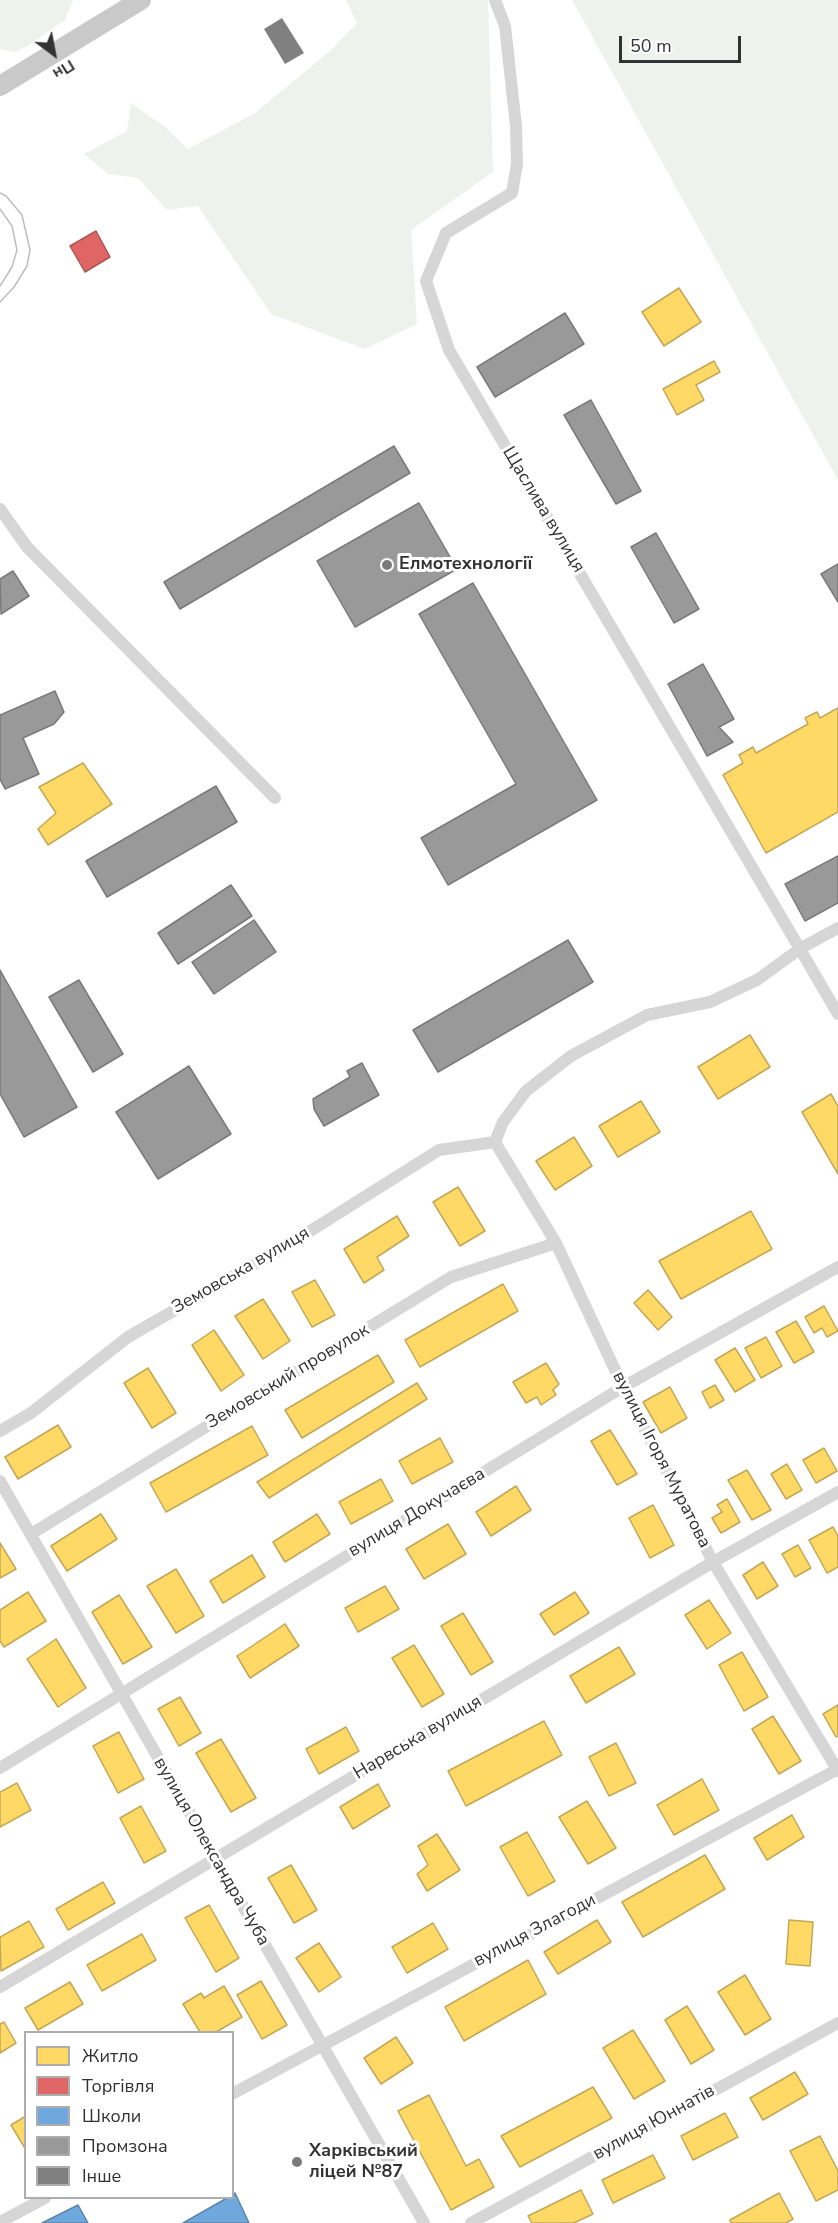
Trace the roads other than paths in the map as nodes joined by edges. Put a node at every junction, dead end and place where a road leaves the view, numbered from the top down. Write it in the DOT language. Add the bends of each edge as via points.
graph roads {
  1 [pos="141,0"];
  2 [pos="495,0"];
  3 [pos="0,86"];
  4 [pos="0,509"];
  5 [pos="275,798"];
  6 [pos="838,928"];
  7 [pos="801,948"];
  8 [pos="838,1014"];
  9 [pos="495,1142"];
  10 [pos="556,1243"];
  11 [pos="838,1267"];
  12 [pos="623,1388"];
  13 [pos="0,1431"];
  14 [pos="0,1481"];
  15 [pos="838,1492"];
  16 [pos="31,1534"];
  17 [pos="713,1562"];
  18 [pos="121,1694"];
  19 [pos="0,1768"];
  20 [pos="838,1770"];
  21 [pos="216,1860"];
  22 [pos="0,1988"];
  23 [pos="838,2023"];
  24 [pos="322,2045"];
  25 [pos="234,2093"];
  26 [pos="43,2199"];
  27 [pos="0,2222"];
  28 [pos="424,2223"];
  29 [pos="471,2223"];
  1 -- 3 [label="main road"];
  2 -- 7 [label="street, Щаслива вулиця" via="505,26 516,126 517,164 512,193 446,233 426,281 449,350"];
  4 -- 5 [label="street" via="27,546"];
  6 -- 7 [label="street"];
  7 -- 8 [label="street, Щаслива вулиця"];
  7 -- 9 [label="street" via="748,984 710,1002 647,1015 572,1056 526,1091 503,1122"];
  9 -- 10 [label="street, вулиця Ігоря Муратова"];
  9 -- 13 [label="street, Земовська вулиця" via="439,1150 288,1245 128,1337 31,1413"];
  10 -- 12 [label="street, вулиця Ігоря Муратова"];
  10 -- 16 [label="street, Земовський провулок" via="451,1277"];
  11 -- 12 [label="street, вулиця Докучаєва"];
  12 -- 17 [label="street, вулиця Ігоря Муратова"];
  12 -- 18 [label="street, вулиця Докучаєва"];
  14 -- 16 [label="street, вулиця Олександра Чуба"];
  15 -- 17 [label="street, Нарвська вулиця"];
  16 -- 18 [label="street, вулиця Олександра Чуба"];
  17 -- 20 [label="street, вулиця Ігоря Муратова"];
  17 -- 21 [label="street, Нарвська вулиця"];
  18 -- 19 [label="street, вулиця Докучаєва"];
  18 -- 21 [label="street, вулиця Олександра Чуба"];
  20 -- 24 [label="street, вулиця Злагоди"];
  21 -- 22 [label="street, Нарвська вулиця"];
  21 -- 24 [label="street, вулиця Олександра Чуба"];
  23 -- 29 [label="street, вулиця Юннатів"];
  24 -- 25 [label="street, вулиця Злагоди"];
  24 -- 28 [label="street, вулиця Олександра Чуба"];
  26 -- 27 [label="street"];
}
